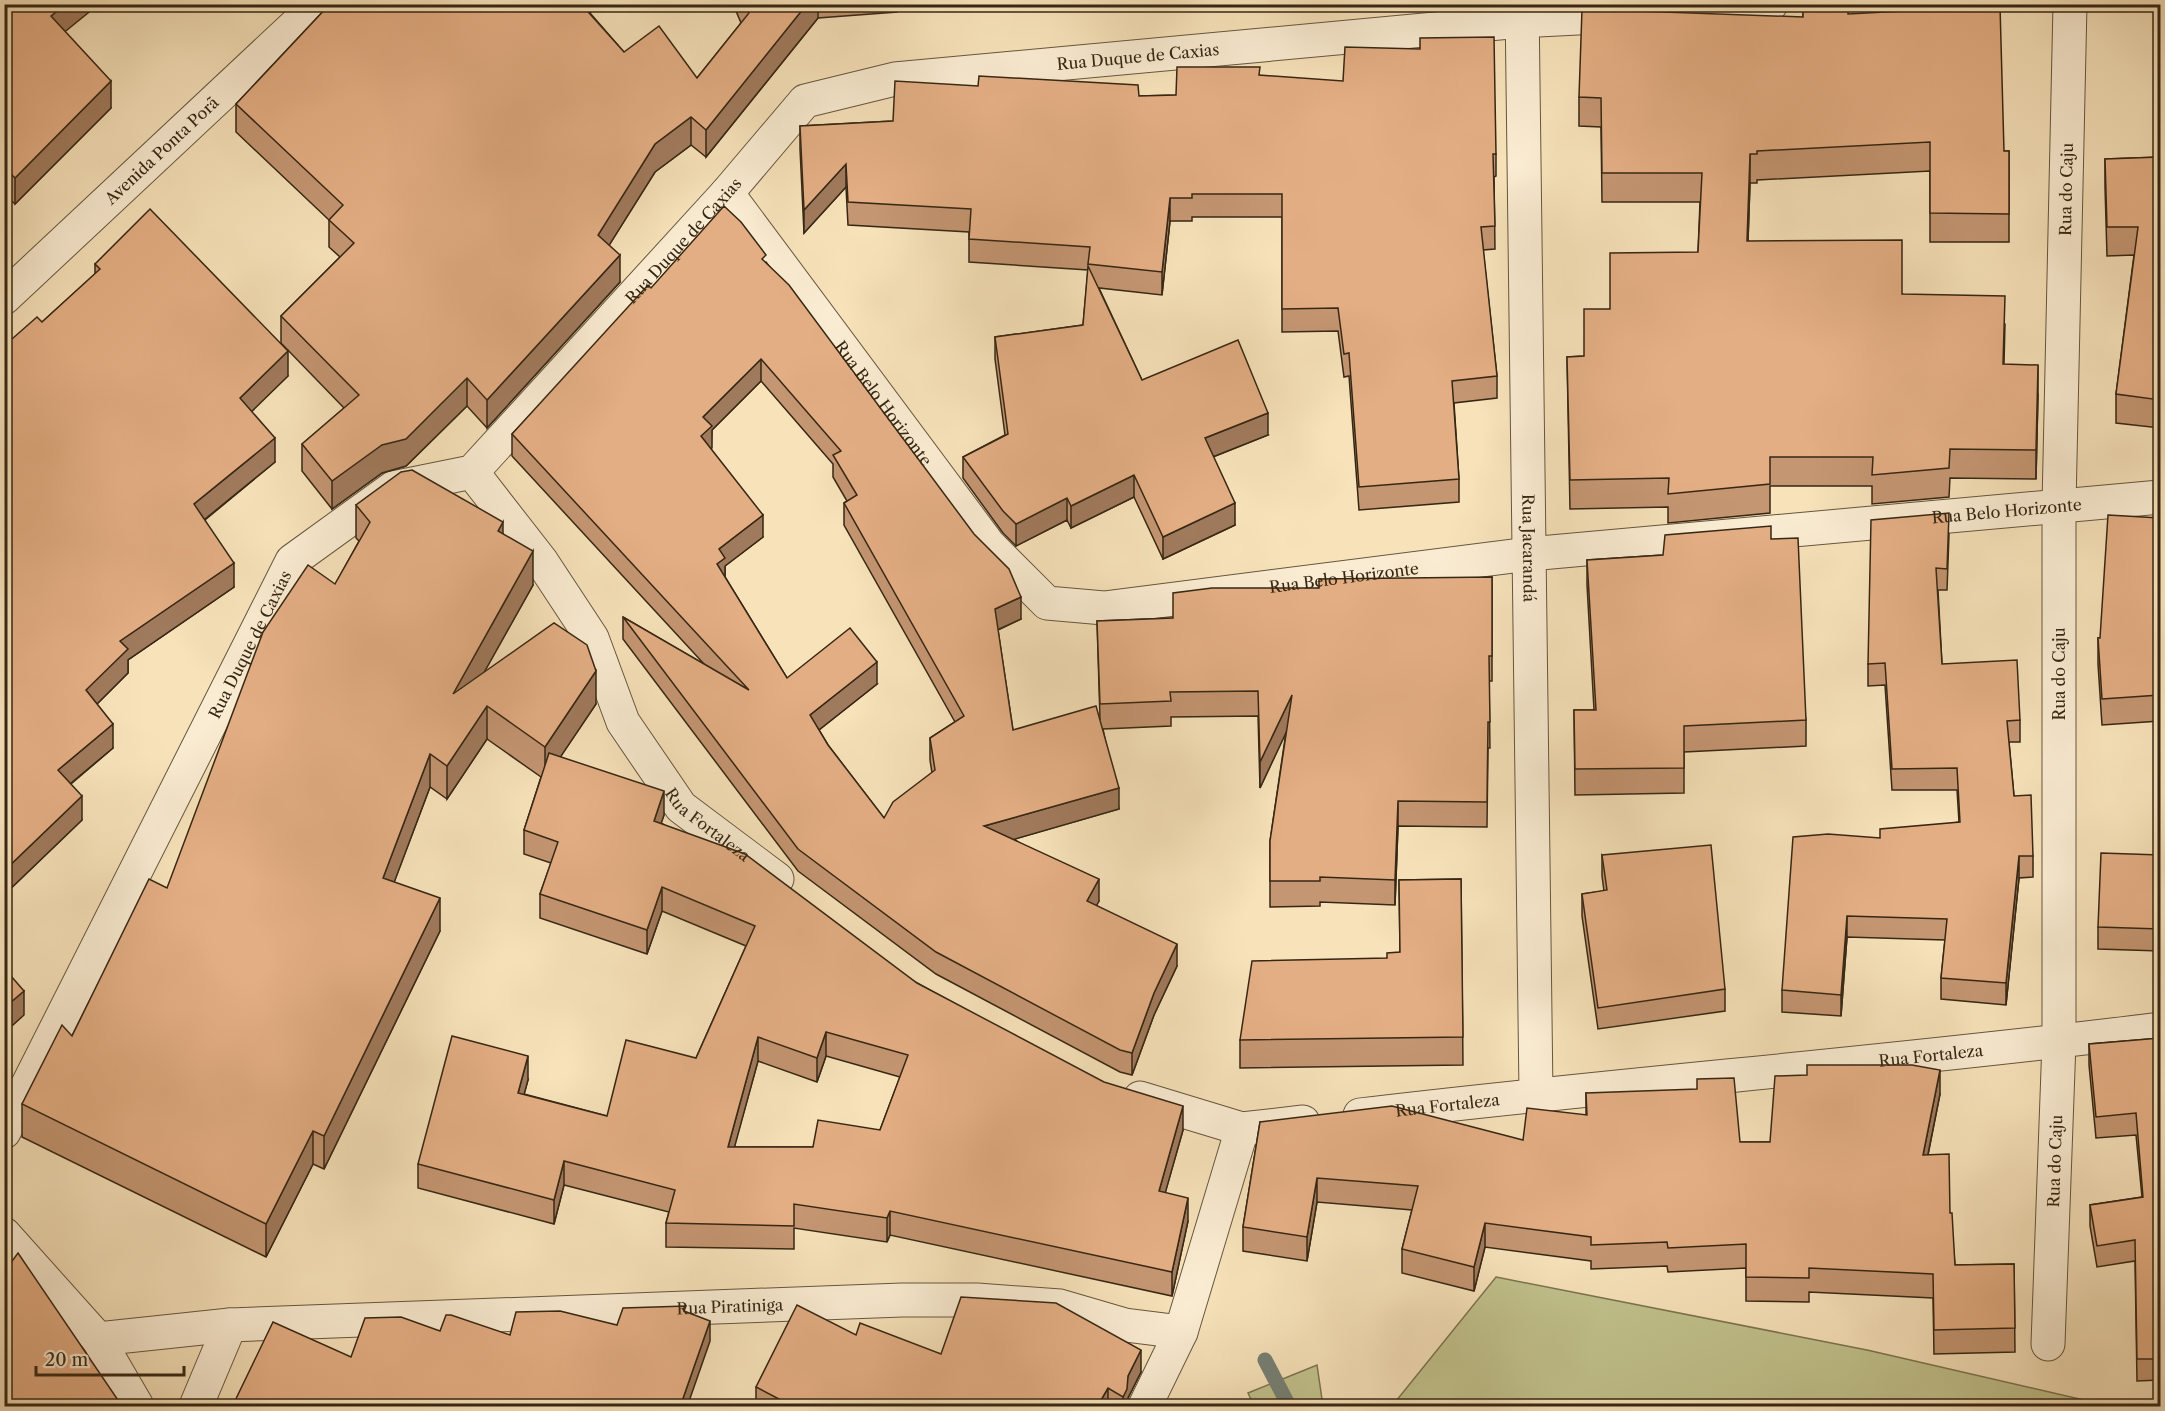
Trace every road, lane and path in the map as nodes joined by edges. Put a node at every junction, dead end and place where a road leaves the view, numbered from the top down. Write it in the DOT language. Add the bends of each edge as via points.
graph roads {
  1 [pos="318,4"];
  2 [pos="1771,4"];
  3 [pos="2070,4"];
  4 [pos="1522,13"];
  5 [pos="727,193"];
  6 [pos="8,288"];
  7 [pos="472,472"];
  8 [pos="2160,497"];
  9 [pos="2060,505"];
  10 [pos="1529,554"];
  11 [pos="802,898"];
  12 [pos="2160,1029"];
  13 [pos="2059,1042"];
  14 [pos="1113,1089"];
  15 [pos="1536,1094"];
  16 [pos="1242,1129"];
  17 [pos="4,1132"];
  18 [pos="4,1234"];
  19 [pos="230,1325"];
  20 [pos="1181,1332"];
  21 [pos="98,1339"];
  22 [pos="2048,1344"];
  23 [pos="137,1407"];
  24 [pos="196,1407"];
  25 [pos="1145,1407"];
  1 -- 6 [label="street, Avenida Ponta Porã"];
  2 -- 4 [label="street, Rua Duque de Caxias" via="1677,13"];
  3 -- 9 [label="street, Rua do Caju"];
  4 -- 5 [label="street, Rua Duque de Caxias" via="895,79 805,101"];
  4 -- 10 [label="street, Rua Jacarandá"];
  5 -- 7 [label="street, Rua Duque de Caxias"];
  5 -- 10 [label="street, Rua Belo Horizonte" via="989,545 1047,603 1104,608"];
  7 -- 11 [label="street, Rua Fortaleza" via="542,562 591,638 623,722 681,807"];
  7 -- 17 [label="street, Rua Duque de Caxias" via="393,488 292,561"];
  8 -- 9 [label="street, Rua Belo Horizonte"];
  9 -- 10 [label="street, Rua Belo Horizonte"];
  9 -- 13 [label="street, Rua do Caju"];
  10 -- 15 [label="street, Rua Jacarandá"];
  12 -- 13 [label="street, Rua Fortaleza"];
  13 -- 15 [label="street, Rua Fortaleza"];
  13 -- 22 [label="street, Rua do Caju"];
  14 -- 16 [label="street, Rua Fortaleza"];
  15 -- 16 [label="street, Rua Fortaleza"];
  16 -- 20 [label="street"];
  18 -- 21 [label="street"];
  19 -- 20 [label="street, Rua Piratiniga" via="977,1300 1060,1306 1125,1325"];
  19 -- 21 [label="street, Rua Piratiniga"];
  19 -- 24 [label="street"];
  20 -- 25 [label="street"];
  21 -- 23 [label="street"];
}
